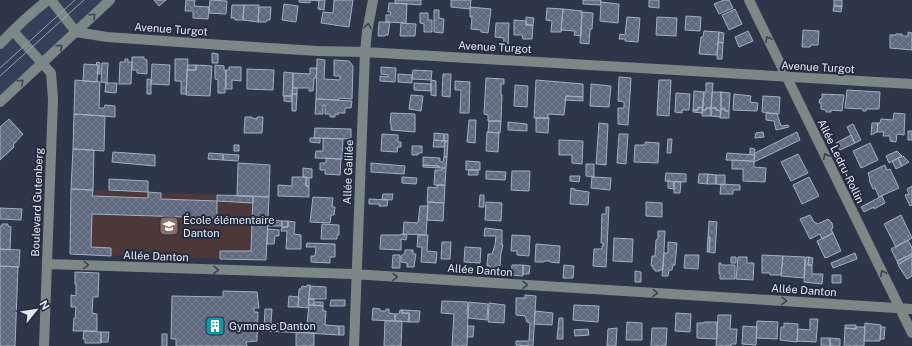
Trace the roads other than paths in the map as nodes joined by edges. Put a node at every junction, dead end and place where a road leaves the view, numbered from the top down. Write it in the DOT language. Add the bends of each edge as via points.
graph roads {
  1 [pos="50,0"];
  2 [pos="110,0"];
  3 [pos="373,0"];
  4 [pos="749,0"];
  5 [pos="36,3"];
  6 [pos="0,30"];
  7 [pos="13,30"];
  8 [pos="76,32"];
  9 [pos="0,44"];
  10 [pos="365,52"];
  11 [pos="43,63"];
  12 [pos="787,77"];
  13 [pos="912,84"];
  14 [pos="0,102"];
  15 [pos="47,264"];
  16 [pos="356,274"];
  17 [pos="900,308"];
  18 [pos="912,309"];
  19 [pos="912,333"];
  20 [pos="44,346"];
  21 [pos="354,346"];
  1 -- 5 [label="street"];
  1 -- 8 [label="street"];
  8 -- 2 [label="street, one-way"];
  10 -- 3 [label="street, Allée Galilée, one-way"];
  12 -- 4 [label="street, Allée Ledru-Rollin, one-way"];
  5 -- 7 [label="street"];
  6 -- 7 [label="street"];
  7 -- 9 [label="street"];
  7 -- 11 [label="street"];
  8 -- 10 [label="street, Avenue Turgot" via="107,37 215,45"];
  11 -- 8 [label="street, one-way"];
  10 -- 12 [label="street, Avenue Turgot"];
  10 -- 16 [label="street, Allée Galilée"];
  14 -- 11 [label="street, one-way"];
  11 -- 15 [label="street, Boulevard Gutenberg" via="51,73 53,100"];
  12 -- 13 [label="street, Avenue Turgot"];
  17 -- 12 [label="street, Allée Ledru-Rollin, one-way"];
  15 -- 16 [label="street, Allée Danton, one-way"];
  15 -- 20 [label="street, Boulevard Gutenberg"];
  16 -- 17 [label="street, Allée Danton, one-way"];
  16 -- 21 [label="street, Allée Galilée"];
  17 -- 18 [label="street, Allée Danton"];
  17 -- 19 [label="street, Allée Ledru-Rollin"];
}
